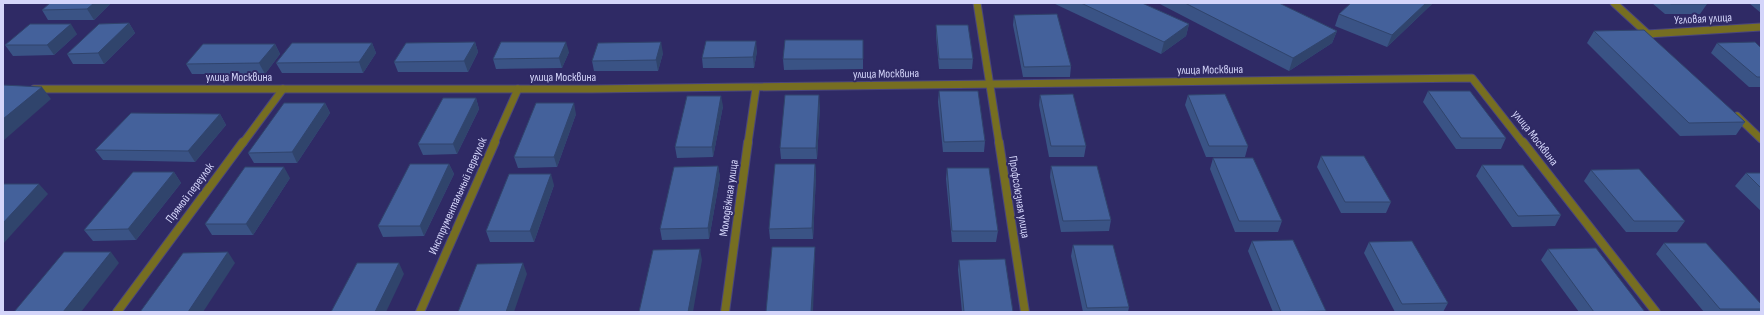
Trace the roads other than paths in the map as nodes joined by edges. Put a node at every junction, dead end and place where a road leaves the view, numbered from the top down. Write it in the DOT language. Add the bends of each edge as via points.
graph roads {
  1 [pos="977,3"];
  2 [pos="1614,3"];
  3 [pos="1761,27"];
  4 [pos="1647,34"];
  5 [pos="1659,44"];
  6 [pos="990,85"];
  7 [pos="756,88"];
  8 [pos="27,89"];
  9 [pos="283,89"];
  10 [pos="518,89"];
  11 [pos="1733,113"];
  12 [pos="1761,139"];
  13 [pos="117,312"];
  14 [pos="420,312"];
  15 [pos="725,312"];
  16 [pos="1025,312"];
  17 [pos="1656,312"];
  1 -- 6 [label="street, Профсоюзная улица"];
  2 -- 4 [label="street"];
  3 -- 4 [label="street, Угловая улица"];
  4 -- 5 [label="street"];
  6 -- 7 [label="street, улица Москвина"];
  6 -- 16 [label="street, Профсоюзная улица"];
  6 -- 17 [label="street, улица Москвина" via="1472,78"];
  7 -- 10 [label="street, улица Москвина"];
  7 -- 15 [label="street, Молодёжная улица"];
  8 -- 9 [label="street, улица Москвина"];
  9 -- 10 [label="street, улица Москвина"];
  9 -- 13 [label="street, Прямой переулок"];
  10 -- 14 [label="street, Инструментальный переулок"];
  11 -- 12 [label="street"];
}
